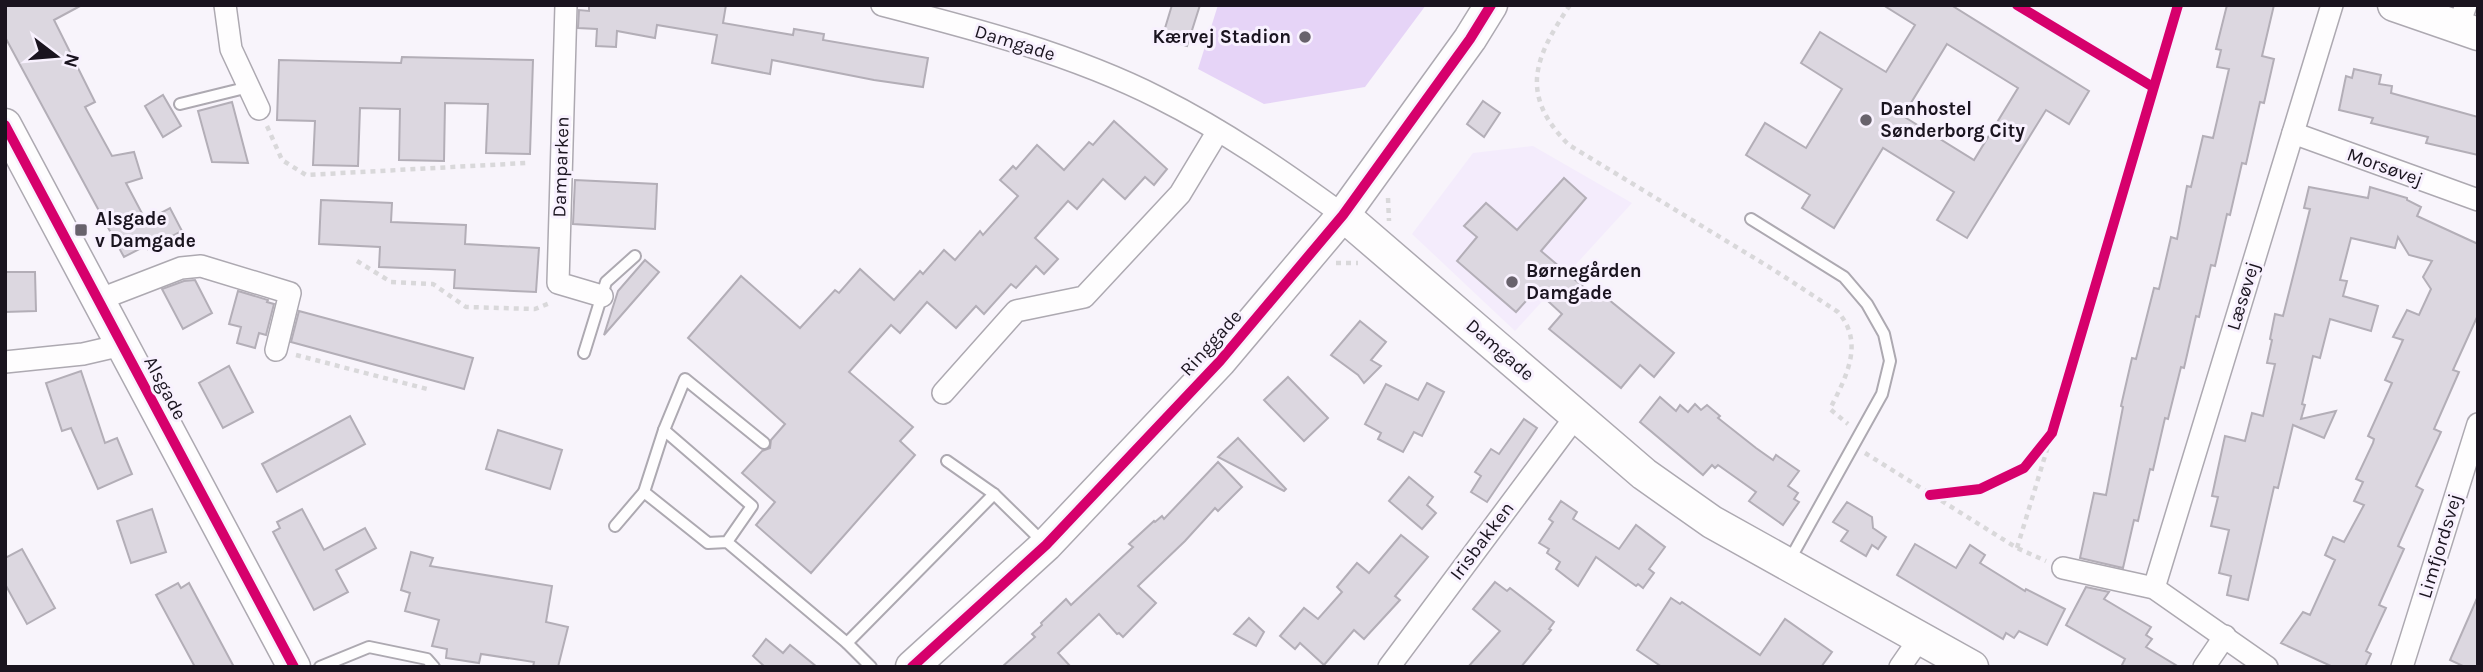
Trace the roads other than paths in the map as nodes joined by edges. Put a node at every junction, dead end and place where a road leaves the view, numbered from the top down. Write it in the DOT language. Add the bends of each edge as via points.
graph roads {
  1 [pos="225,5"];
  2 [pos="566,5"];
  3 [pos="882,5"];
  4 [pos="1491,5"];
  5 [pos="2332,5"];
  6 [pos="2395,5"];
  7 [pos="2467,22"];
  8 [pos="249,87"];
  9 [pos="180,104"];
  10 [pos="259,109"];
  11 [pos="5,125"];
  12 [pos="1218,131"];
  13 [pos="2293,133"];
  14 [pos="2478,200"];
  15 [pos="1343,215"];
  16 [pos="1751,219"];
  17 [pos="635,256"];
  18 [pos="602,296"];
  19 [pos="98,300"];
  20 [pos="122,345"];
  21 [pos="276,350"];
  22 [pos="583,354"];
  23 [pos="5,362"];
  24 [pos="943,393"];
  25 [pos="1576,416"];
  26 [pos="2478,424"];
  27 [pos="664,430"];
  28 [pos="764,443"];
  29 [pos="947,461"];
  30 [pos="645,492"];
  31 [pos="994,495"];
  32 [pos="615,526"];
  33 [pos="727,542"];
  34 [pos="1046,545"];
  35 [pos="1786,565"];
  36 [pos="2063,568"];
  37 [pos="2154,588"];
  38 [pos="2225,636"];
  39 [pos="1920,638"];
  40 [pos="847,643"];
  41 [pos="294,667"];
  42 [pos="320,667"];
  43 [pos="434,667"];
  44 [pos="871,667"];
  45 [pos="912,667"];
  46 [pos="1389,667"];
  47 [pos="1900,667"];
  48 [pos="1972,667"];
  49 [pos="2204,667"];
  50 [pos="2267,667"];
  51 [pos="2402,667"];
  1 -- 8 [label="street" via="231,49"];
  2 -- 18 [label="street, Damparken" via="558,283"];
  3 -- 12 [label="street, Damgade" via="1060,56 1158,97"];
  4 -- 15 [label="street, Ringgade"];
  5 -- 13 [label="street, Læsøvej"];
  6 -- 7 [label="street"];
  8 -- 9 [label="lane"];
  8 -- 10 [label="street"];
  11 -- 19 [label="street, Alsgade"];
  12 -- 15 [label="street, Damgade" via="1253,150"];
  12 -- 24 [label="street" via="1180,194 1084,297 1016,311"];
  13 -- 14 [label="street, Morsøvej"];
  13 -- 37 [label="street, Læsøvej"];
  15 -- 25 [label="street, Damgade"];
  15 -- 34 [label="street, Ringgade" via="1220,361"];
  16 -- 35 [label="lane" via="1844,277 1884,334 1890,362 1882,394"];
  17 -- 18 [label="lane" via="606,282"];
  18 -- 22 [label="lane"];
  19 -- 20 [label="street, Alsgade"];
  19 -- 21 [label="street" via="181,268 201,266 290,293"];
  20 -- 23 [label="street"];
  20 -- 41 [label="street, Alsgade"];
  25 -- 35 [label="street, Damgade" via="1644,474 1712,522"];
  25 -- 46 [label="street, Irisbakken"];
  26 -- 51 [label="street, Limfjordsvej"];
  27 -- 28 [label="lane" via="685,379"];
  27 -- 30 [label="lane"];
  27 -- 33 [label="lane" via="752,506"];
  29 -- 31 [label="lane"];
  30 -- 32 [label="lane"];
  30 -- 33 [label="lane" via="708,543"];
  31 -- 34 [label="lane"];
  31 -- 40 [label="lane"];
  33 -- 40 [label="lane"];
  34 -- 45 [label="street, Ringgade"];
  35 -- 39 [label="street, Damgade"];
  36 -- 37 [label="street"];
  37 -- 38 [label="street"];
  38 -- 49 [label="street"];
  38 -- 50 [label="street"];
  39 -- 47 [label="street"];
  39 -- 48 [label="street, Damgade"];
  40 -- 44 [label="lane"];
  42 -- 43 [label="lane" via="369,646 427,659"];
}
